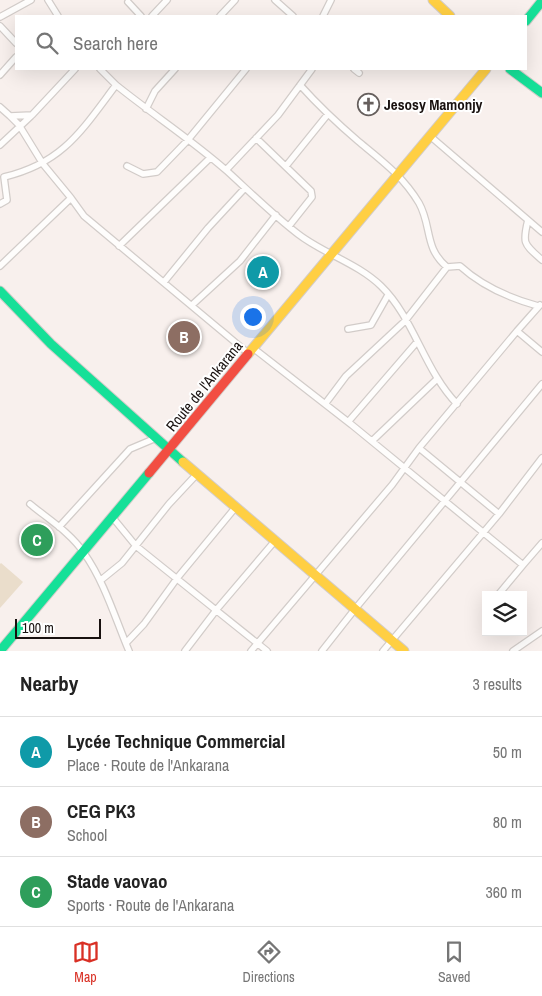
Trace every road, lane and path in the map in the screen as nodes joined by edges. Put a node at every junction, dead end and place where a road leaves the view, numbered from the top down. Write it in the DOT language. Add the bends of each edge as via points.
graph roads {
  1 [pos="31,0"];
  2 [pos="48,0"];
  3 [pos="167,0"];
  4 [pos="235,0"];
  5 [pos="275,0"];
  6 [pos="331,0"];
  7 [pos="433,0"];
  8 [pos="542,1"];
  9 [pos="128,2"];
  10 [pos="57,15"];
  11 [pos="140,15"];
  12 [pos="153,15"];
  13 [pos="221,15"];
  14 [pos="292,15"];
  15 [pos="324,15"];
  16 [pos="449,15"];
  17 [pos="0,17"];
  18 [pos="527,20"];
  19 [pos="0,26"];
  20 [pos="15,42"];
  21 [pos="15,58"];
  22 [pos="75,70"];
  23 [pos="101,70"];
  24 [pos="173,70"];
  25 [pos="245,70"];
  26 [pos="311,70"];
  27 [pos="485,70"];
  28 [pos="511,70"];
  29 [pos="0,75"];
  30 [pos="116,85"];
  31 [pos="300,86"];
  32 [pos="542,93"];
  33 [pos="0,107"];
  34 [pos="146,109"];
  35 [pos="328,114"];
  36 [pos="32,115"];
  37 [pos="10,116"];
  38 [pos="20,125"];
  39 [pos="430,136"];
  40 [pos="256,138"];
  41 [pos="187,140"];
  42 [pos="0,145"];
  43 [pos="210,158"];
  44 [pos="43,164"];
  45 [pos="127,166"];
  46 [pos="286,166"];
  47 [pos="226,170"];
  48 [pos="399,175"];
  49 [pos="244,188"];
  50 [pos="71,198"];
  51 [pos="0,204"];
  52 [pos="276,215"];
  53 [pos="528,220"];
  54 [pos="289,226"];
  55 [pos="542,232"];
  56 [pos="119,246"];
  57 [pos="330,255"];
  58 [pos="542,260"];
  59 [pos="0,266"];
  60 [pos="447,266"];
  61 [pos="164,282"];
  62 [pos="0,291"];
  63 [pos="388,295"];
  64 [pos="192,305"];
  65 [pos="540,306"];
  66 [pos="405,321"];
  67 [pos="348,329"];
  68 [pos="518,331"];
  69 [pos="418,342"];
  70 [pos="250,350"];
  71 [pos="542,352"];
  72 [pos="436,379"];
  73 [pos="542,384"];
  74 [pos="325,404"];
  75 [pos="457,404"];
  76 [pos="348,422"];
  77 [pos="156,438"];
  78 [pos="372,441"];
  79 [pos="419,448"];
  80 [pos="169,450"];
  81 [pos="542,458"];
  82 [pos="404,468"];
  83 [pos="198,474"];
  84 [pos="460,482"];
  85 [pos="445,501"];
  86 [pos="30,504"];
  87 [pos="235,508"];
  88 [pos="499,514"];
  89 [pos="113,518"];
  90 [pos="59,527"];
  91 [pos="482,531"];
  92 [pos="274,542"];
  93 [pos="542,543"];
  94 [pos="136,546"];
  95 [pos="84,551"];
  96 [pos="523,564"];
  97 [pos="315,574"];
  98 [pos="178,577"];
  99 [pos="101,580"];
  100 [pos="501,591"];
  101 [pos="217,609"];
  102 [pos="354,609"];
  103 [pos="542,631"];
  104 [pos="392,640"];
  105 [pos="126,643"];
  106 [pos="258,643"];
  107 [pos="0,651"];
  108 [pos="130,651"];
  109 [pos="184,651"];
  110 [pos="251,651"];
  111 [pos="267,651"];
  112 [pos="322,651"];
  113 [pos="383,651"];
  114 [pos="404,651"];
  115 [pos="513,651"];
  1 -- 17 [label="street"];
  2 -- 10 [label="street"];
  3 -- 12 [label="street"];
  4 -- 13 [label="street"];
  5 -- 14 [label="street"];
  6 -- 15 [label="street"];
  7 -- 16 [label="main road"];
  8 -- 18 [label="main road"];
  9 -- 11 [label="street"];
  19 -- 20 [label="street"];
  21 -- 29 [label="street"];
  22 -- 36 [label="street"];
  23 -- 30 [label="street"];
  24 -- 34 [label="street"];
  25 -- 41 [label="street"];
  26 -- 31 [label="street"];
  27 -- 39 [label="main road, Route de l'Ankarana"];
  28 -- 32 [label="main road"];
  30 -- 34 [label="street"];
  30 -- 44 [label="street" via="79,133"];
  31 -- 35 [label="street"];
  31 -- 40 [label="street"];
  33 -- 37 [label="street"];
  34 -- 41 [label="street"];
  35 -- 46 [label="street"];
  35 -- 48 [label="street"];
  36 -- 37 [label="street"];
  36 -- 38 [label="street"];
  37 -- 38 [label="street"];
  38 -- 42 [label="street"];
  38 -- 44 [label="street"];
  39 -- 48 [label="main road, Route de l'Ankarana"];
  39 -- 53 [label="street"];
  40 -- 46 [label="street"];
  40 -- 47 [label="street"];
  41 -- 43 [label="street"];
  41 -- 45 [label="street" via="157,172 143,174"];
  43 -- 47 [label="street"];
  43 -- 56 [label="street"];
  44 -- 50 [label="street"];
  44 -- 51 [label="street" via="27,172 4,177 7,200"];
  46 -- 54 [label="street" via="305,183 312,197"];
  47 -- 49 [label="street"];
  48 -- 57 [label="main road, Route de l'Ankarana"];
  48 -- 60 [label="street" via="426,214 434,254"];
  49 -- 52 [label="street"];
  49 -- 61 [label="street"];
  50 -- 56 [label="street" via="84,216"];
  50 -- 59 [label="street"];
  52 -- 54 [label="street"];
  52 -- 64 [label="street" via="240,261"];
  53 -- 55 [label="street"];
  53 -- 58 [label="street" via="524,238 526,245"];
  54 -- 57 [label="street"];
  56 -- 61 [label="street"];
  57 -- 63 [label="street" via="351,264"];
  57 -- 70 [label="main road, Route de l'Ankarana"];
  60 -- 65 [label="street" via="460,266 486,287"];
  60 -- 66 [label="street"];
  61 -- 64 [label="street"];
  62 -- 77 [label="main road" via="51,344"];
  63 -- 66 [label="street"];
  63 -- 67 [label="street" via="371,325"];
  64 -- 70 [label="street"];
  65 -- 68 [label="street"];
  66 -- 69 [label="street"];
  66 -- 74 [label="street" via="346,376"];
  68 -- 71 [label="street"];
  68 -- 75 [label="street"];
  69 -- 72 [label="street"];
  69 -- 76 [label="street"];
  70 -- 74 [label="street"];
  70 -- 80 [label="main road, Route de l'Ankarana"];
  72 -- 75 [label="street"];
  72 -- 78 [label="street"];
  73 -- 84 [label="street"];
  74 -- 76 [label="street"];
  75 -- 79 [label="street"];
  76 -- 78 [label="street"];
  77 -- 80 [label="main road"];
  77 -- 90 [label="street" via="130,449"];
  78 -- 82 [label="street"];
  79 -- 82 [label="street"];
  79 -- 84 [label="street"];
  80 -- 83 [label="main road"];
  80 -- 89 [label="main road, Route de l'Ankarana"];
  81 -- 88 [label="street"];
  82 -- 85 [label="street"];
  82 -- 97 [label="street"];
  83 -- 87 [label="main road"];
  83 -- 94 [label="street"];
  84 -- 85 [label="street"];
  84 -- 88 [label="street"];
  85 -- 91 [label="street"];
  85 -- 102 [label="street"];
  86 -- 90 [label="street"];
  87 -- 92 [label="main road"];
  87 -- 98 [label="street"];
  88 -- 91 [label="street"];
  89 -- 94 [label="street"];
  89 -- 95 [label="main road, Route de l'Ankarana"];
  90 -- 95 [label="street"];
  91 -- 96 [label="street"];
  91 -- 104 [label="street"];
  92 -- 97 [label="main road"];
  92 -- 101 [label="street"];
  93 -- 96 [label="street"];
  94 -- 98 [label="street"];
  94 -- 99 [label="street" via="114,572"];
  95 -- 99 [label="street"];
  95 -- 107 [label="main road, Route de l'Ankarana"];
  96 -- 100 [label="street"];
  97 -- 102 [label="main road"];
  97 -- 106 [label="street"];
  98 -- 101 [label="street"];
  98 -- 105 [label="street"];
  99 -- 105 [label="street"];
  101 -- 106 [label="street"];
  101 -- 109 [label="street"];
  102 -- 104 [label="main road"];
  102 -- 112 [label="street"];
  103 -- 115 [label="street"];
  104 -- 113 [label="street"];
  104 -- 114 [label="main road"];
  105 -- 108 [label="street"];
  106 -- 110 [label="street"];
  106 -- 111 [label="street"];
}
